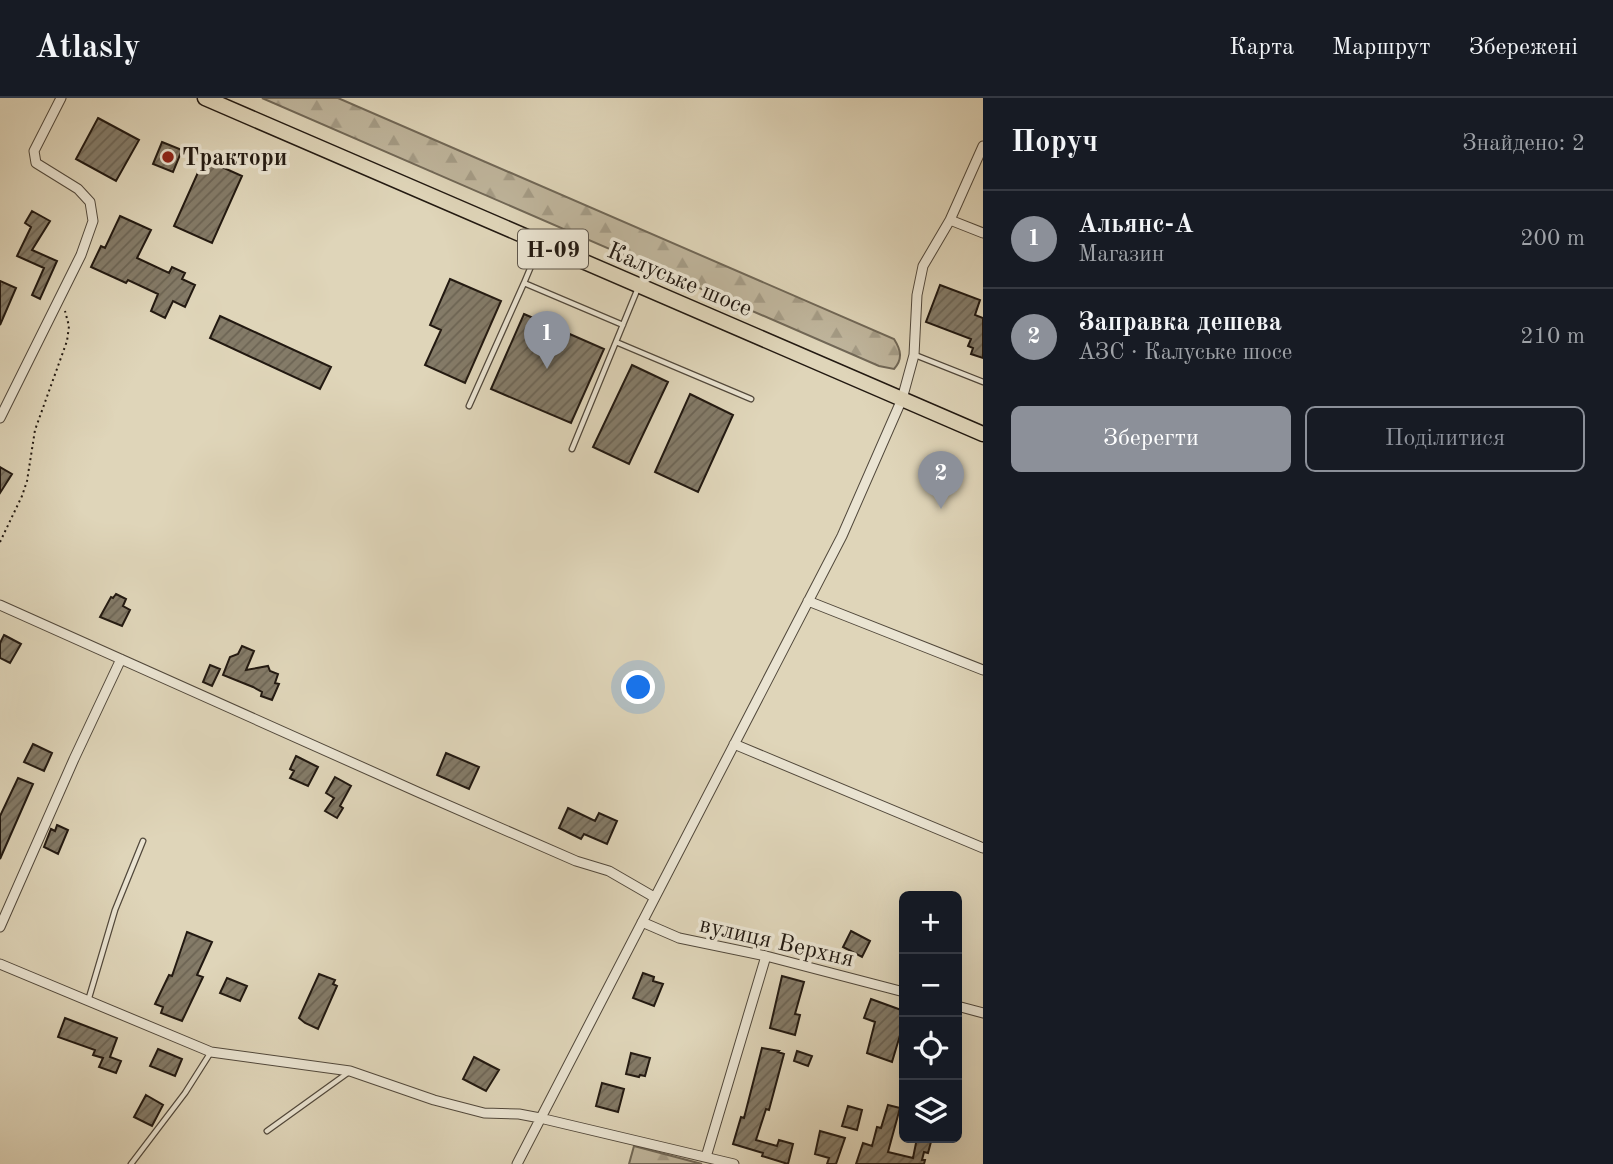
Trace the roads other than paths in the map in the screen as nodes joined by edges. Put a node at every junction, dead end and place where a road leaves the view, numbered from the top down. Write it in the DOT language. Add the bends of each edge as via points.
graph roads {
  1 [pos="61,98"];
  2 [pos="205,98"];
  3 [pos="983,146"];
  4 [pos="950,220"];
  5 [pos="983,233"];
  6 [pos="540,244"];
  7 [pos="524,283"];
  8 [pos="638,287"];
  9 [pos="622,325"];
  10 [pos="616,342"];
  11 [pos="914,355"];
  12 [pos="983,382"];
  13 [pos="751,398"];
  14 [pos="902,399"];
  15 [pos="469,406"];
  16 [pos="0,418"];
  17 [pos="983,434"];
  18 [pos="572,449"];
  19 [pos="808,601"];
  20 [pos="0,605"];
  21 [pos="121,659"];
  22 [pos="983,670"];
  23 [pos="734,744"];
  24 [pos="144,841"];
  25 [pos="983,848"];
  26 [pos="654,897"];
  27 [pos="642,922"];
  28 [pos="0,927"];
  29 [pos="766,956"];
  30 [pos="0,964"];
  31 [pos="899,991"];
  32 [pos="88,1001"];
  33 [pos="962,1007"];
  34 [pos="983,1013"];
  35 [pos="211,1052"];
  36 [pos="350,1071"];
  37 [pos="540,1118"];
  38 [pos="267,1131"];
  39 [pos="706,1157"];
  40 [pos="131,1164"];
  41 [pos="517,1164"];
  42 [pos="734,1164"];
  1 -- 16 [label="street" via="41,132 34,151 36,163 78,189 90,202 93,220 81,255"];
  2 -- 6 [label="main road, Калуське шосе / Н-09"];
  3 -- 4 [label="street"];
  4 -- 5 [label="street"];
  4 -- 11 [label="street" via="923,266"];
  6 -- 7 [label="lane"];
  6 -- 8 [label="main road, Калуське шосе / Н-09"];
  7 -- 9 [label="lane"];
  7 -- 15 [label="lane"];
  8 -- 9 [label="lane"];
  8 -- 14 [label="main road, Калуське шосе / Н-09"];
  9 -- 10 [label="lane"];
  10 -- 13 [label="lane"];
  10 -- 18 [label="lane"];
  11 -- 12 [label="lane"];
  11 -- 14 [label="street"];
  14 -- 17 [label="main road, Калуське шосе / Н-09"];
  14 -- 19 [label="street"];
  19 -- 22 [label="street"];
  19 -- 23 [label="street"];
  20 -- 21 [label="street"];
  21 -- 26 [label="street" via="576,861 609,871"];
  21 -- 28 [label="street"];
  23 -- 25 [label="street"];
  23 -- 26 [label="street"];
  24 -- 32 [label="lane" via="115,910"];
  26 -- 27 [label="street"];
  27 -- 29 [label="street, вулиця Верхня" via="679,939"];
  27 -- 37 [label="street"];
  29 -- 31 [label="street, вулиця Верхня"];
  29 -- 39 [label="street"];
  30 -- 32 [label="street"];
  32 -- 35 [label="street"];
  33 -- 34 [label="street"];
  35 -- 36 [label="street"];
  35 -- 40 [label="lane"];
  36 -- 37 [label="street" via="484,1113"];
  36 -- 38 [label="lane"];
  37 -- 39 [label="street"];
  37 -- 41 [label="street"];
  39 -- 42 [label="street"];
}
